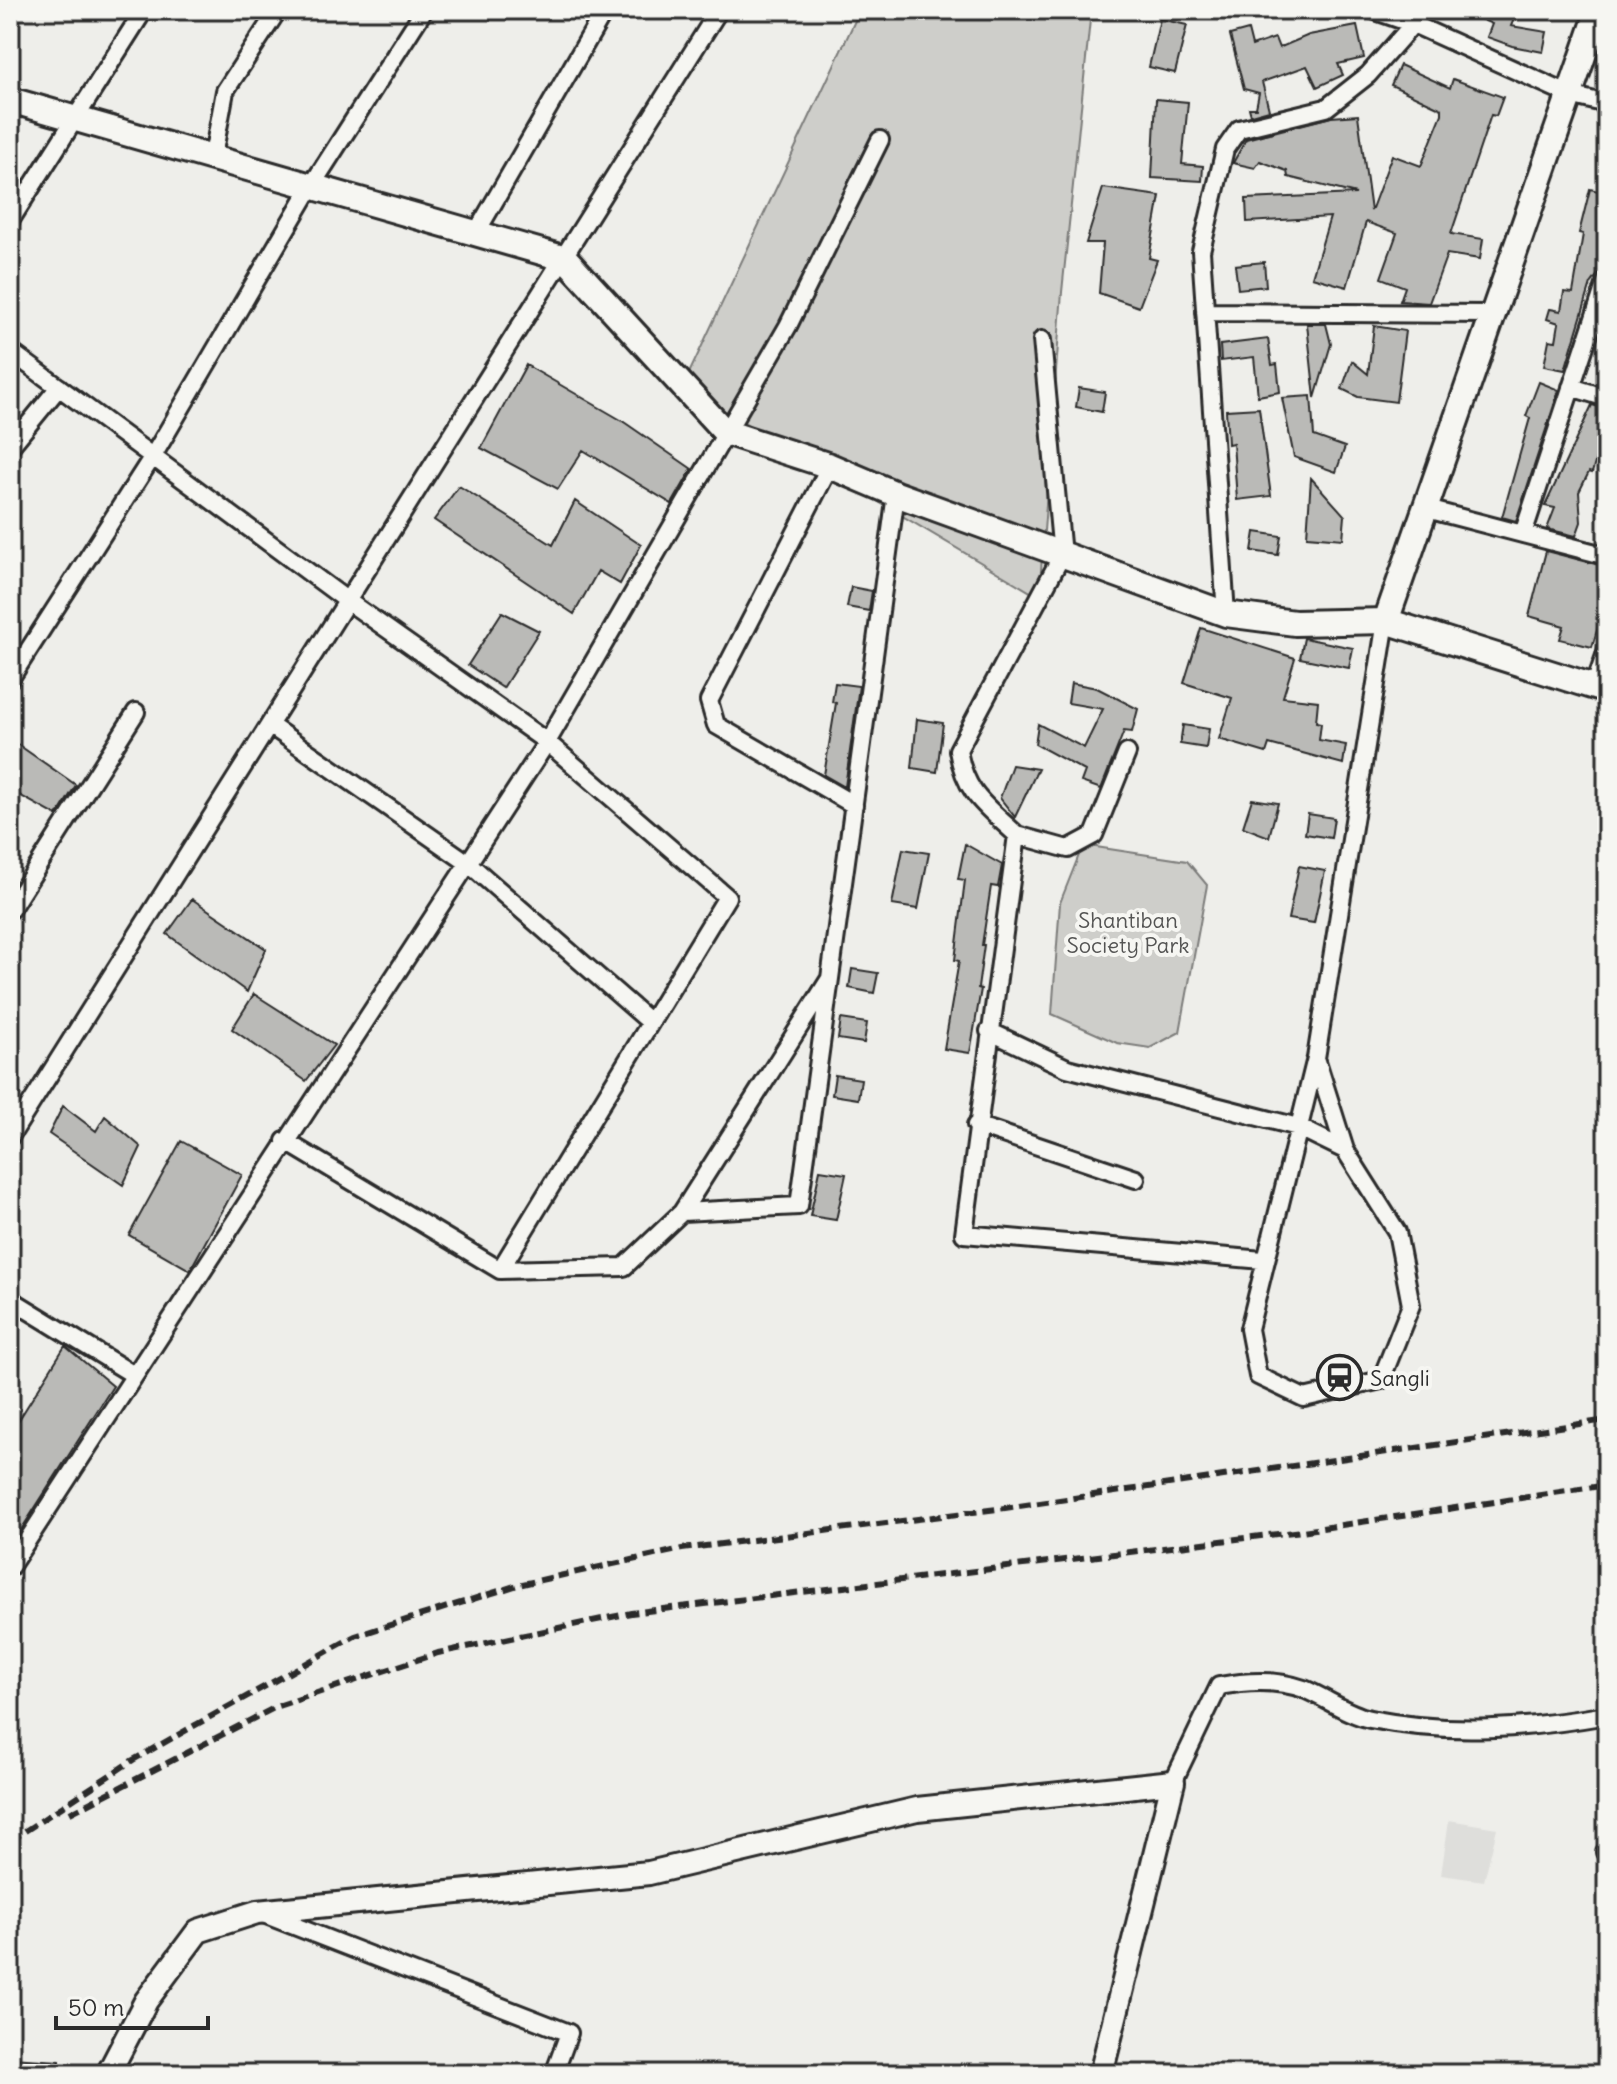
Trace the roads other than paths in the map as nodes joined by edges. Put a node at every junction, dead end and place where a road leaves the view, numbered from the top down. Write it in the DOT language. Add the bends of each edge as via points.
graph roads {
  1 [pos="144,10"];
  2 [pos="278,10"];
  3 [pos="424,10"];
  4 [pos="605,10"];
  5 [pos="719,10"];
  6 [pos="1373,10"];
  7 [pos="1599,10"];
  8 [pos="1413,24"];
  9 [pos="1570,95"];
  10 [pos="10,100"];
  11 [pos="1607,104"];
  12 [pos="76,117"];
  13 [pos="880,140"];
  14 [pos="213,156"];
  15 [pos="312,185"];
  16 [pos="10,221"];
  17 [pos="476,233"];
  18 [pos="566,259"];
  19 [pos="1606,283"];
  20 [pos="1205,312"];
  21 [pos="1491,314"];
  22 [pos="1042,340"];
  23 [pos="10,351"];
  24 [pos="59,387"];
  25 [pos="1571,387"];
  26 [pos="1607,398"];
  27 [pos="725,432"];
  28 [pos="10,447"];
  29 [pos="153,456"];
  30 [pos="830,466"];
  31 [pos="896,494"];
  32 [pos="1427,509"];
  33 [pos="1523,534"];
  34 [pos="1062,555"];
  35 [pos="1607,556"];
  36 [pos="349,602"];
  37 [pos="1226,614"];
  38 [pos="1386,621"];
  39 [pos="1607,650"];
  40 [pos="10,679"];
  41 [pos="1600,689"];
  42 [pos="136,712"];
  43 [pos="271,726"];
  44 [pos="547,742"];
  45 [pos="1127,753"];
  46 [pos="854,805"];
  47 [pos="1017,835"];
  48 [pos="468,863"];
  49 [pos="10,910"];
  50 [pos="832,975"];
  51 [pos="650,1022"];
  52 [pos="989,1031"];
  53 [pos="1316,1058"];
  54 [pos="976,1125"];
  55 [pos="1298,1127"];
  56 [pos="10,1137"];
  57 [pos="285,1141"];
  58 [pos="1345,1150"];
  59 [pos="1136,1179"];
  60 [pos="682,1212"];
  61 [pos="1263,1260"];
  62 [pos="500,1270"];
  63 [pos="10,1299"];
  64 [pos="134,1375"];
  65 [pos="10,1567"];
  66 [pos="1607,1715"];
  67 [pos="1173,1782"];
  68 [pos="257,1912"];
  69 [pos="110,2073"];
  70 [pos="554,2074"];
  71 [pos="1101,2074"];
  1 -- 12 [label="street"];
  2 -- 14 [label="street" via="225,91"];
  3 -- 15 [label="street"];
  4 -- 17 [label="street"];
  5 -- 18 [label="street"];
  6 -- 8 [label="street"];
  7 -- 9 [label="main road"];
  8 -- 9 [label="street"];
  8 -- 20 [label="street" via="1368,75 1326,108 1239,129 1225,149 1201,251"];
  9 -- 11 [label="street"];
  9 -- 21 [label="main road"];
  10 -- 12 [label="main road"];
  12 -- 14 [label="main road"];
  12 -- 16 [label="street"];
  13 -- 27 [label="street" via="788,326"];
  14 -- 15 [label="main road"];
  15 -- 17 [label="main road"];
  15 -- 29 [label="street"];
  17 -- 18 [label="main road"];
  18 -- 27 [label="main road"];
  18 -- 36 [label="street"];
  19 -- 25 [label="street"];
  20 -- 21 [label="street"];
  20 -- 37 [label="street"];
  21 -- 32 [label="main road"];
  22 -- 34 [label="street"];
  23 -- 24 [label="street"];
  24 -- 28 [label="street"];
  24 -- 29 [label="street"];
  25 -- 26 [label="street"];
  25 -- 33 [label="street"];
  27 -- 30 [label="main road"];
  27 -- 44 [label="street"];
  29 -- 36 [label="street"];
  29 -- 40 [label="street"];
  30 -- 31 [label="main road"];
  30 -- 46 [label="street" via="709,701 716,725"];
  31 -- 34 [label="main road"];
  31 -- 46 [label="street"];
  32 -- 33 [label="street"];
  32 -- 38 [label="main road"];
  33 -- 35 [label="street"];
  34 -- 37 [label="main road"];
  34 -- 47 [label="street" via="958,750 962,776"];
  36 -- 43 [label="street"];
  36 -- 44 [label="street"];
  37 -- 38 [label="main road" via="1295,623"];
  38 -- 41 [label="main road"];
  38 -- 53 [label="street"];
  39 -- 41 [label="street"];
  42 -- 49 [label="street"];
  43 -- 48 [label="street"];
  43 -- 56 [label="street"];
  44 -- 48 [label="street"];
  44 -- 51 [label="street" via="727,897"];
  45 -- 47 [label="street" via="1094,835 1068,849"];
  46 -- 50 [label="street"];
  47 -- 52 [label="street"];
  48 -- 51 [label="street"];
  48 -- 57 [label="street"];
  50 -- 60 [label="street"];
  50 -- 60 [label="street" via="799,1206"];
  51 -- 62 [label="street"];
  52 -- 54 [label="street"];
  52 -- 55 [label="street" via="1067,1068"];
  53 -- 55 [label="street"];
  53 -- 58 [label="street"];
  54 -- 59 [label="street"];
  54 -- 61 [label="street" via="964,1234"];
  55 -- 58 [label="street"];
  55 -- 61 [label="street"];
  57 -- 62 [label="street"];
  57 -- 64 [label="street"];
  58 -- 61 [label="street" via="1397,1232 1411,1305 1381,1380 1304,1398 1258,1376 1249,1329"];
  60 -- 62 [label="street" via="624,1267"];
  63 -- 64 [label="street"];
  64 -- 65 [label="street"];
  66 -- 67 [label="street" via="1548,1725 1427,1730 1365,1718 1301,1688 1251,1681 1230,1684 1219,1686"];
  67 -- 68 [label="street" via="917,1809 649,1873"];
  67 -- 71 [label="street"];
  68 -- 69 [label="street" via="198,1931 146,2001"];
  68 -- 70 [label="street" via="569,2033"];
}
